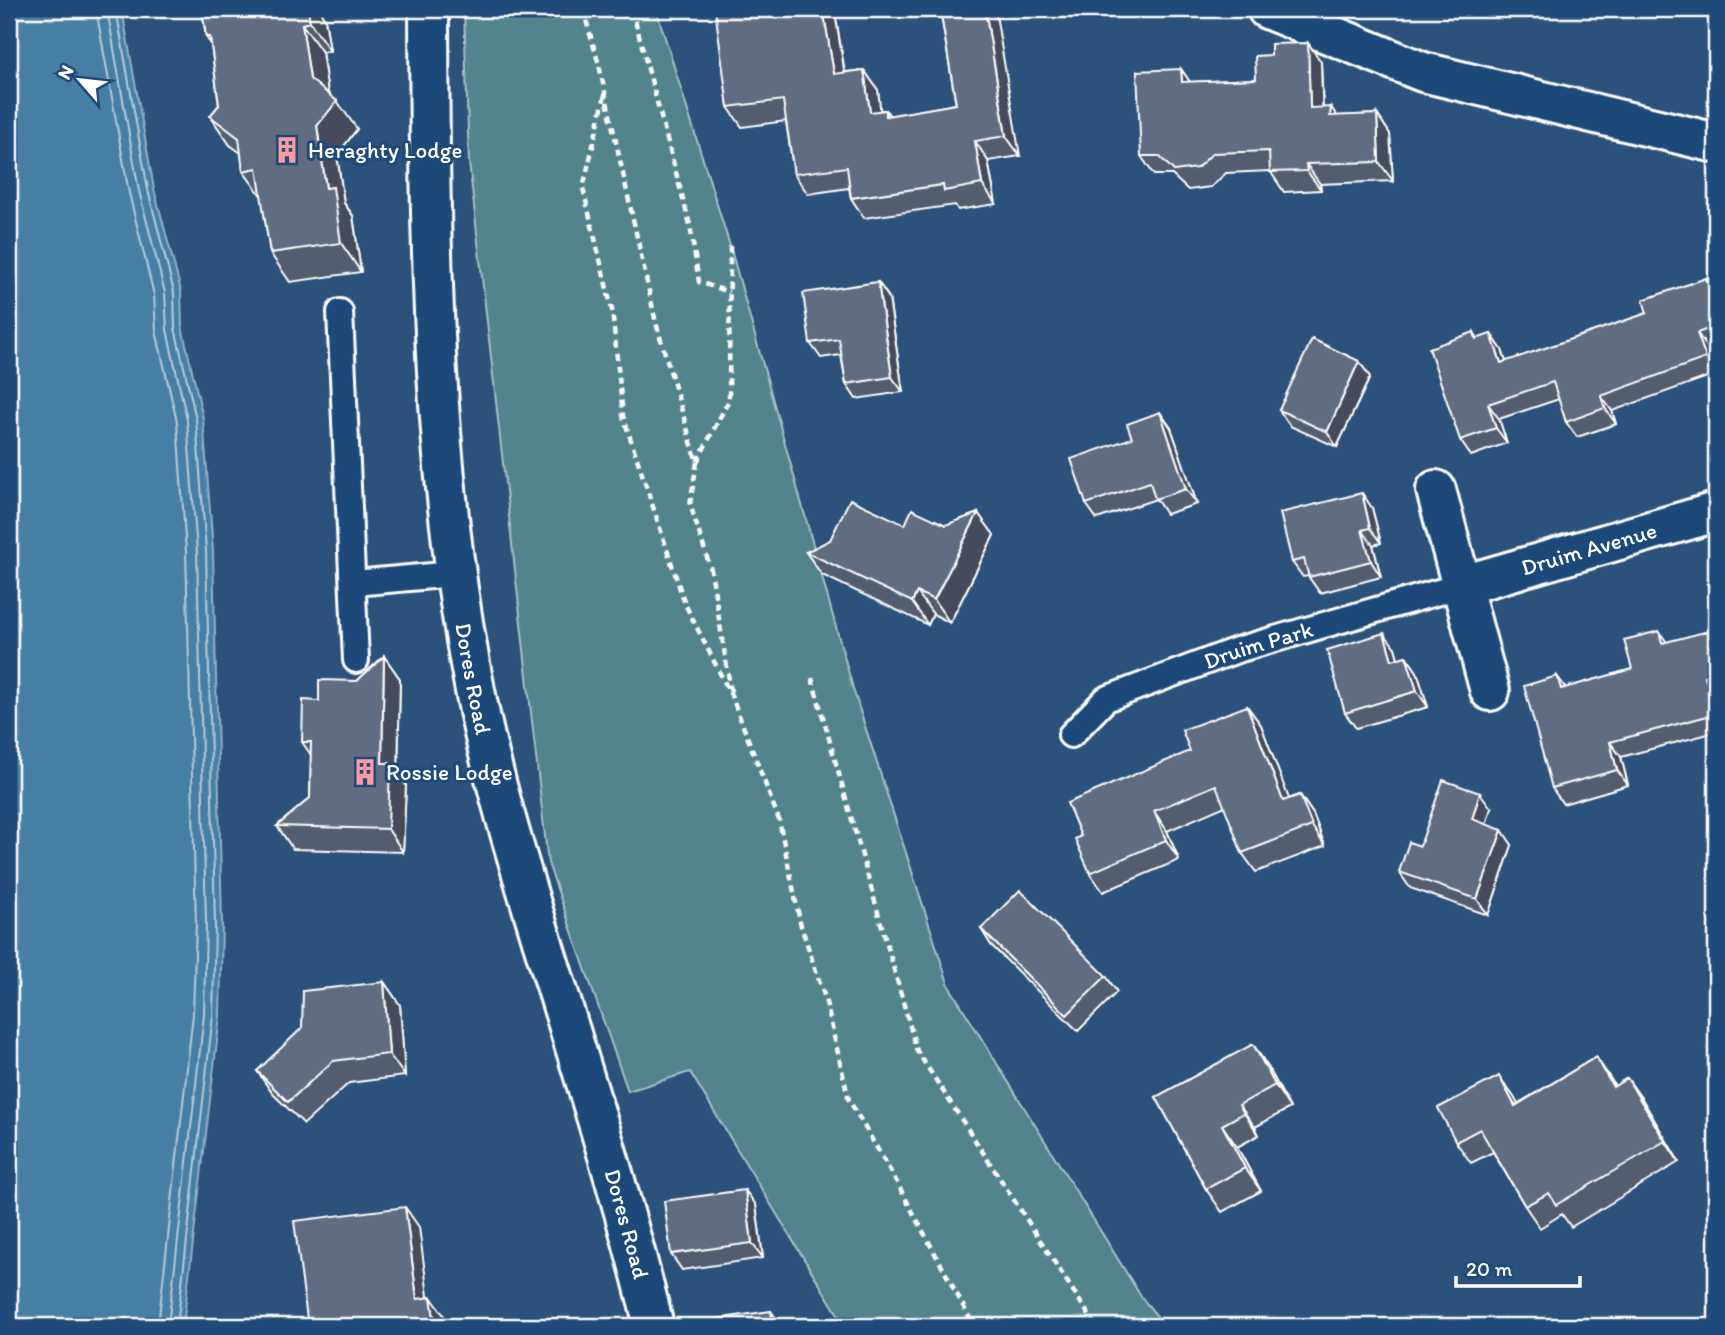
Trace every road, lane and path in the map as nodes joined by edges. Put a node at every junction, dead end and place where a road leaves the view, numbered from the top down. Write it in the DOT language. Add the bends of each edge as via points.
graph roads {
  1 [pos="429,9"];
  2 [pos="583,9"];
  3 [pos="632,9"];
  4 [pos="1267,9"];
  5 [pos="605,95"];
  6 [pos="1716,143"];
  7 [pos="730,246"];
  8 [pos="730,292"];
  9 [pos="340,312"];
  10 [pos="697,462"];
  11 [pos="1436,490"];
  12 [pos="1716,512"];
  13 [pos="454,574"];
  14 [pos="354,583"];
  15 [pos="1463,585"];
  16 [pos="356,660"];
  17 [pos="812,678"];
  18 [pos="1490,691"];
  19 [pos="732,696"];
  20 [pos="1071,735"];
  21 [pos="653,1326"];
  22 [pos="974,1326"];
  23 [pos="1096,1326"];
  1 -- 13 [label="main road, Dores Road" via="434,363"];
  2 -- 5 [label="path"];
  3 -- 8 [label="path" via="690,225 699,282"];
  4 -- 6 [label="main road" via="1423,72"];
  5 -- 10 [label="path" via="656,323"];
  5 -- 19 [label="path" via="583,188 612,310 623,416 685,604"];
  7 -- 8 [label="path"];
  8 -- 10 [label="path" via="729,400"];
  9 -- 14 [label="lane"];
  10 -- 19 [label="path" via="690,504 711,569"];
  11 -- 15 [label="main road"];
  12 -- 15 [label="main road, Druim Avenue"];
  13 -- 14 [label="lane"];
  13 -- 21 [label="main road, Dores Road" via="480,717 631,1232"];
  14 -- 16 [label="lane"];
  15 -- 18 [label="main road"];
  15 -- 20 [label="lane, Druim Park" via="1237,650 1106,699"];
  17 -- 23 [label="path" via="917,1051"];
  19 -- 22 [label="path" via="779,820 801,926 825,998 849,1100"];
}
